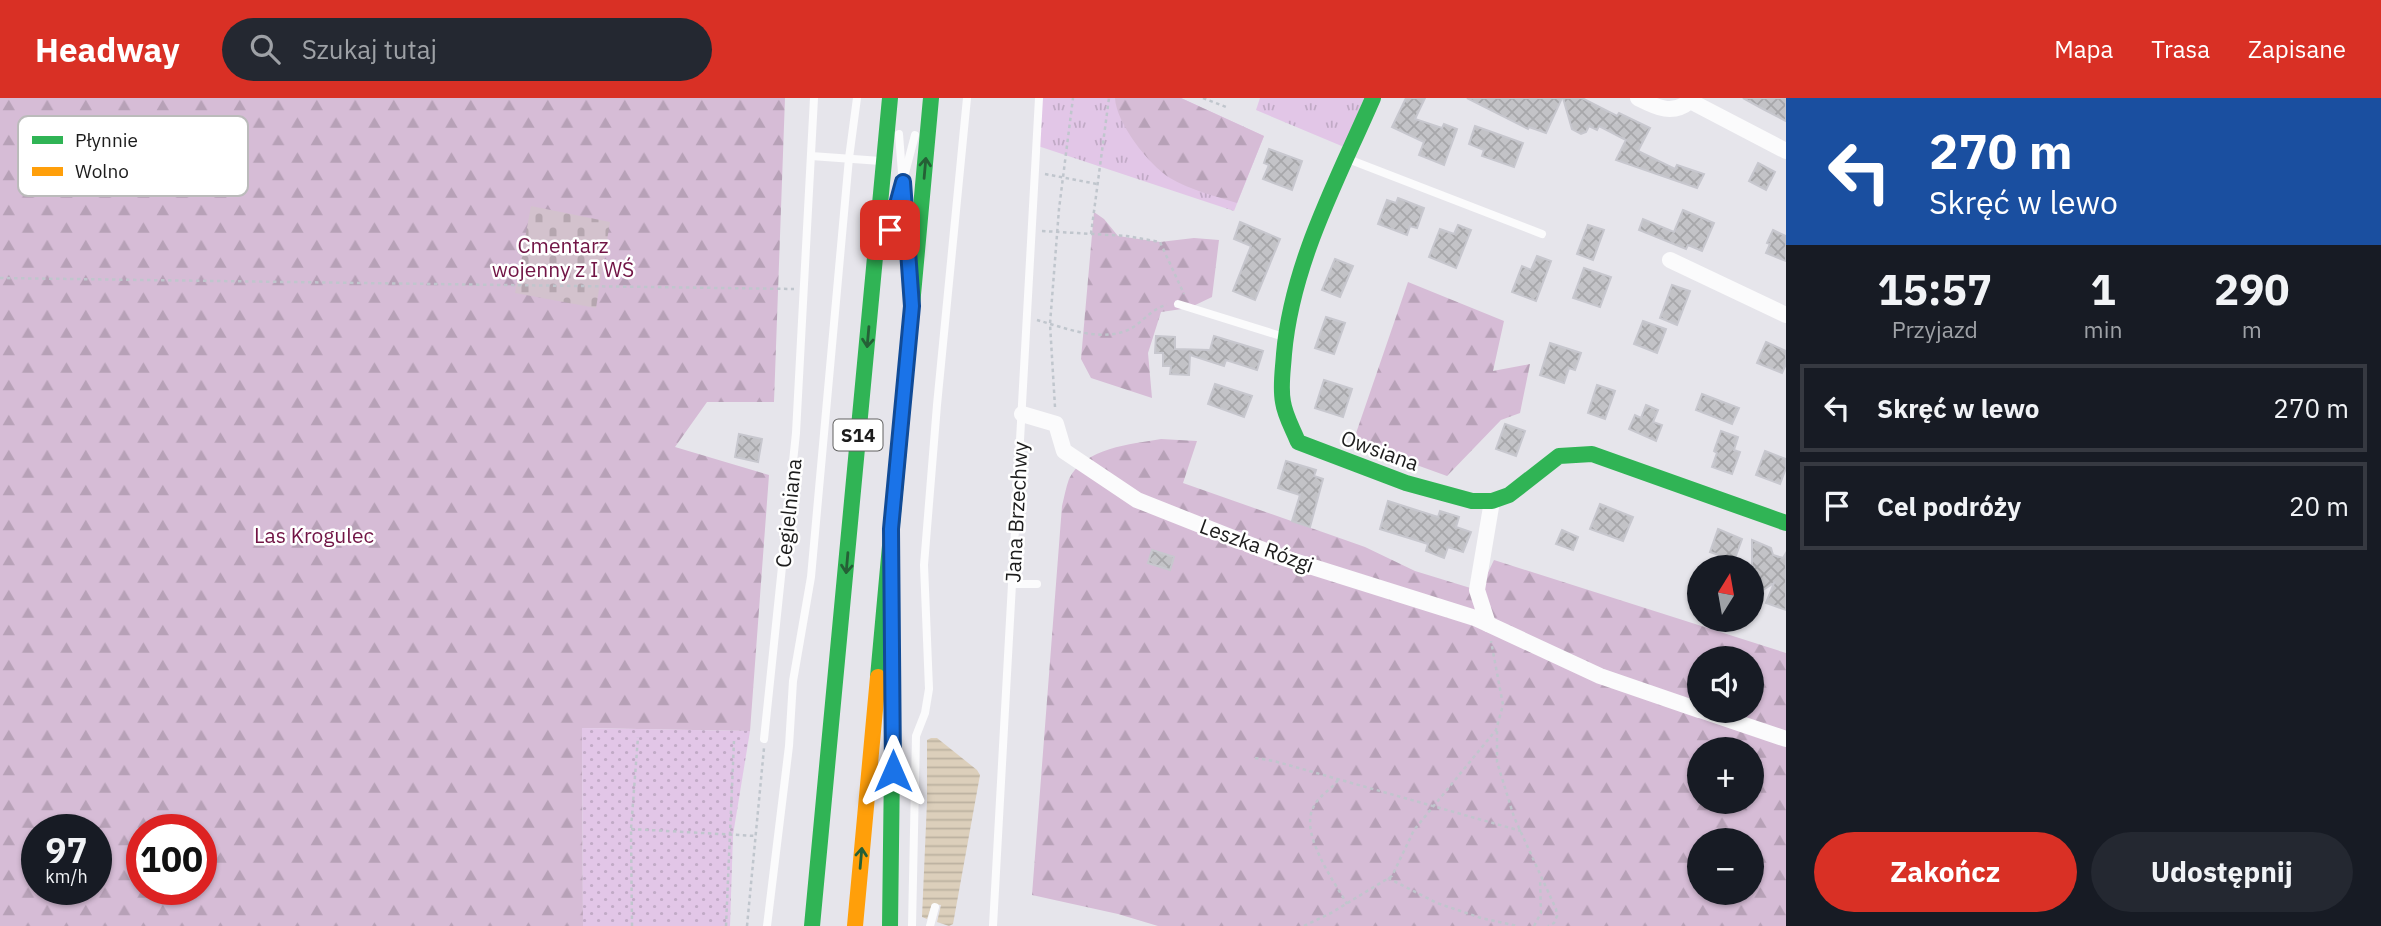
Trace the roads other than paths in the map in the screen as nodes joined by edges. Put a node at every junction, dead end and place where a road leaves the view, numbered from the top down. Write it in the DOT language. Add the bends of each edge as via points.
graph roads {
  1 [pos="814,98"];
  2 [pos="858,98"];
  3 [pos="890,98"];
  4 [pos="897,98"];
  5 [pos="925,98"];
  6 [pos="932,98"];
  7 [pos="967,98"];
  8 [pos="1039,98"];
  9 [pos="1373,98"];
  10 [pos="1638,98"];
  11 [pos="1690,100"];
  12 [pos="1786,151"];
  13 [pos="811,156"];
  14 [pos="849,158"];
  15 [pos="1348,159"];
  16 [pos="884,161"];
  17 [pos="903,182"];
  18 [pos="1542,234"];
  19 [pos="888,236"];
  20 [pos="907,237"];
  21 [pos="885,249"];
  22 [pos="908,251"];
  23 [pos="1670,261"];
  24 [pos="871,303"];
  25 [pos="1178,304"];
  26 [pos="912,306"];
  27 [pos="1786,315"];
  28 [pos="1284,337"];
  29 [pos="1022,414"];
  30 [pos="1492,501"];
  31 [pos="1786,523"];
  32 [pos="891,529"];
  33 [pos="1012,583"];
  34 [pos="1037,584"];
  35 [pos="1488,624"];
  36 [pos="1687,706"];
  37 [pos="1739,723"];
  38 [pos="764,739"];
  39 [pos="1786,739"];
  40 [pos="935,907"];
  41 [pos="767,926"];
  42 [pos="812,926"];
  43 [pos="855,926"];
  44 [pos="890,926"];
  45 [pos="912,926"];
  46 [pos="930,926"];
  47 [pos="993,926"];
  1 -- 13 [label="lane, Cegielniana"];
  2 -- 14 [label="lane"];
  3 -- 16 [label="main road, S14"];
  4 -- 17 [label="lane"];
  5 -- 17 [label="lane"];
  26 -- 6 [label="main road, S14, one-way"];
  7 -- 45 [label="lane" via="924,565 929,689 916,736"];
  8 -- 29 [label="lane, Jana Brzechwy"];
  9 -- 15 [label="main road, Owsiana"];
  10 -- 11 [label="street" via="1664,110 1675,110"];
  11 -- 12 [label="street"];
  13 -- 14 [label="lane"];
  13 -- 38 [label="lane, Cegielniana" via="796,433"];
  14 -- 16 [label="lane"];
  14 -- 41 [label="lane" via="811,577 793,681"];
  15 -- 18 [label="lane"];
  15 -- 28 [label="main road, Owsiana" via="1308,242"];
  16 -- 24 [label="main road, S14"];
  17 -- 19 [label="lane"];
  17 -- 20 [label="lane"];
  21 -- 24 [label="lane"];
  22 -- 26 [label="lane"];
  23 -- 27 [label="street"];
  24 -- 42 [label="main road, S14, one-way"];
  25 -- 28 [label="lane"];
  26 -- 32 [label="main road, S14"];
  28 -- 30 [label="main road, Owsiana" via="1283,401 1298,442 1406,483 1472,501"];
  29 -- 33 [label="lane, Jana Brzechwy"];
  29 -- 35 [label="street, Leszka Rózgi" via="1056,424 1064,451 1137,500 1281,556"];
  30 -- 31 [label="main road" via="1509,495 1559,456 1592,454"];
  30 -- 35 [label="street" via="1477,590"];
  43 -- 32 [label="main road, S14, one-way"];
  32 -- 44 [label="main road"];
  33 -- 34 [label="lane"];
  33 -- 47 [label="lane, Jana Brzechwy"];
  35 -- 36 [label="street, Leszka Rózgi" via="1600,676"];
  37 -- 39 [label="street, Leszka Rózgi"];
  40 -- 46 [label="lane"];
}
